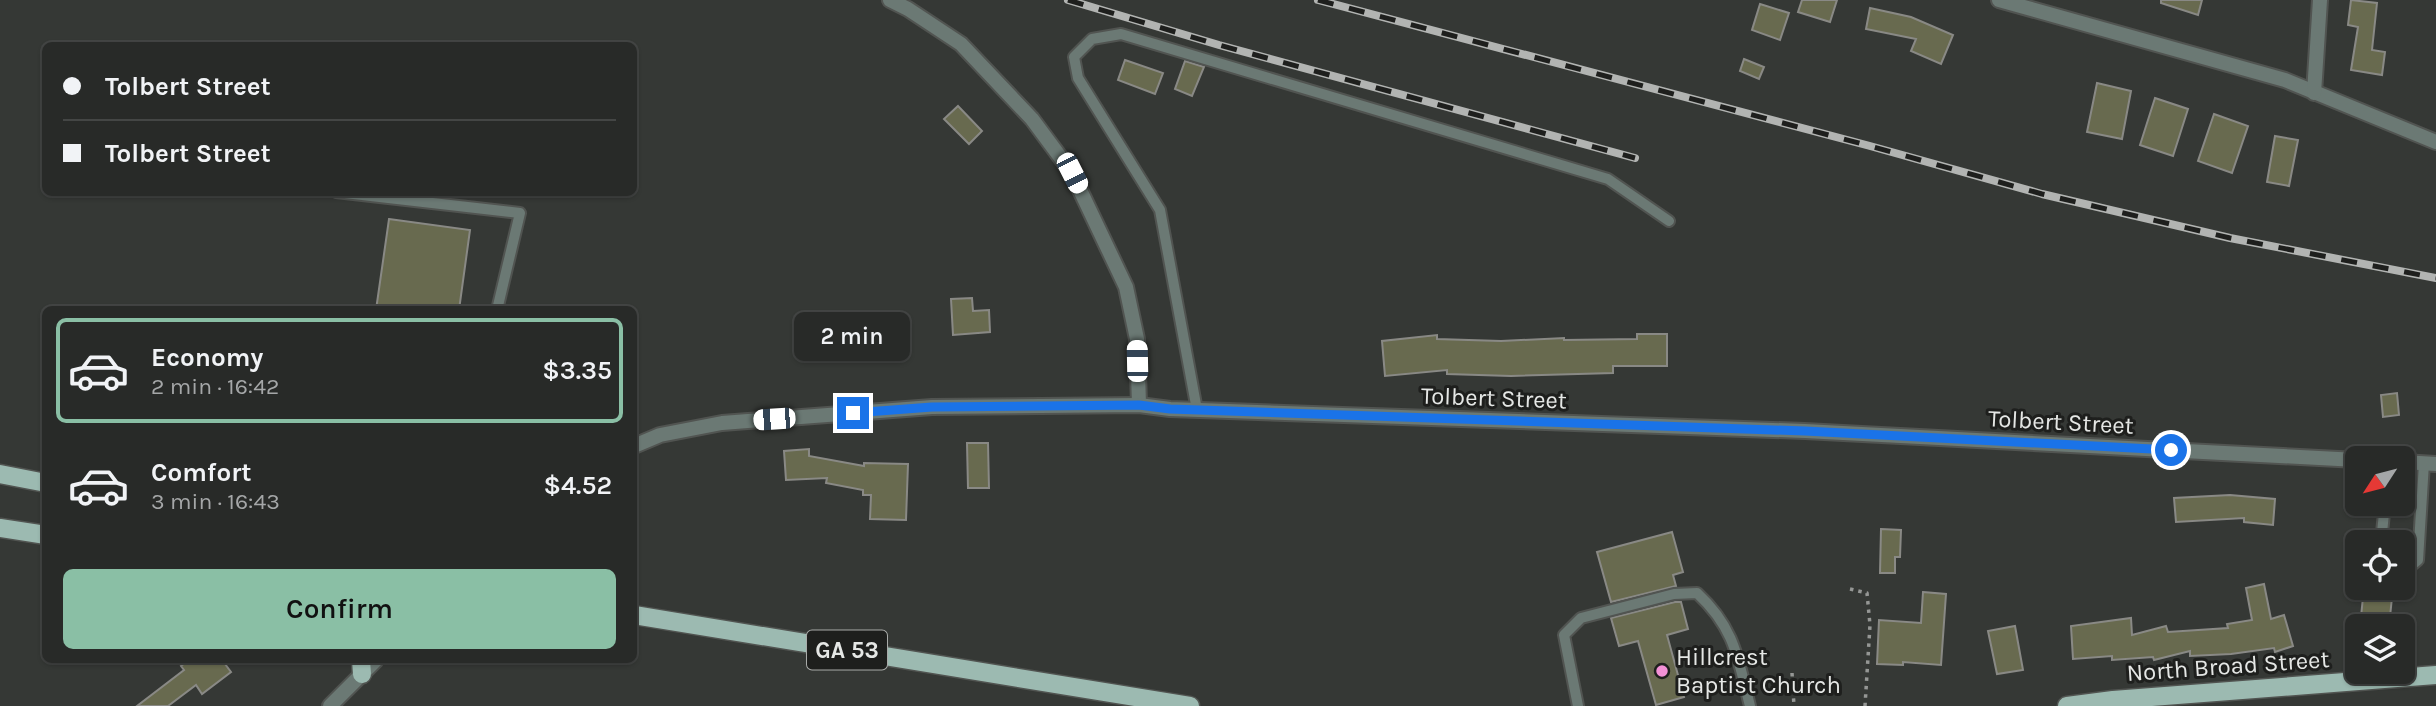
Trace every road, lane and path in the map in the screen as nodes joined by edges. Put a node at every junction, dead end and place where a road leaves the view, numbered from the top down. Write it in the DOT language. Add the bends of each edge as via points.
graph roads {
  1 [pos="890,0"];
  2 [pos="1999,0"];
  3 [pos="2320,0"];
  4 [pos="2314,93"];
  5 [pos="2436,142"];
  6 [pos="369,196"];
  7 [pos="1669,221"];
  8 [pos="498,306"];
  9 [pos="1139,405"];
  10 [pos="1197,410"];
  11 [pos="637,445"];
  12 [pos="2345,459"];
  13 [pos="2430,463"];
  14 [pos="0,465"];
  15 [pos="0,474"];
  16 [pos="41,481"];
  17 [pos="0,528"];
  18 [pos="42,534"];
  19 [pos="2415,563"];
  20 [pos="1850,589"];
  21 [pos="637,615"];
  22 [pos="361,667"];
  23 [pos="1792,673"];
  24 [pos="2436,675"];
  25 [pos="2113,703"];
  26 [pos="330,706"];
  27 [pos="1190,706"];
  28 [pos="1578,706"];
  29 [pos="1750,706"];
  30 [pos="1794,706"];
  31 [pos="1865,706"];
  32 [pos="2067,706"];
  1 -- 9 [label="street" via="961,44 1031,119 1072,173 1126,287 1137,339"];
  2 -- 4 [label="street" via="2285,80"];
  3 -- 4 [label="street"];
  4 -- 5 [label="street"];
  6 -- 8 [label="lane" via="520,214"];
  7 -- 10 [label="lane" via="1608,178 1121,34 1092,39 1073,57 1078,78 1160,210"];
  9 -- 10 [label="street, Tolbert Street"];
  9 -- 11 [label="street, Tolbert Street" via="932,407 722,423 660,435"];
  10 -- 12 [label="street, Tolbert Street" via="1805,431"];
  13 -- 19 [label="lane"];
  14 -- 16 [label="lane"];
  15 -- 16 [label="main road"];
  17 -- 18 [label="main road"];
  20 -- 31 [label="path" via="1867,593 1870,625"];
  21 -- 27 [label="main road, GA 53"];
  22 -- 26 [label="street"];
  23 -- 30 [label="path"];
  24 -- 25 [label="main road, North Broad Street"];
  25 -- 32 [label="main road, North Broad Street"];
  28 -- 29 [label="lane" via="1564,635 1581,618 1674,594 1697,593 1713,608 1736,646"];
}
